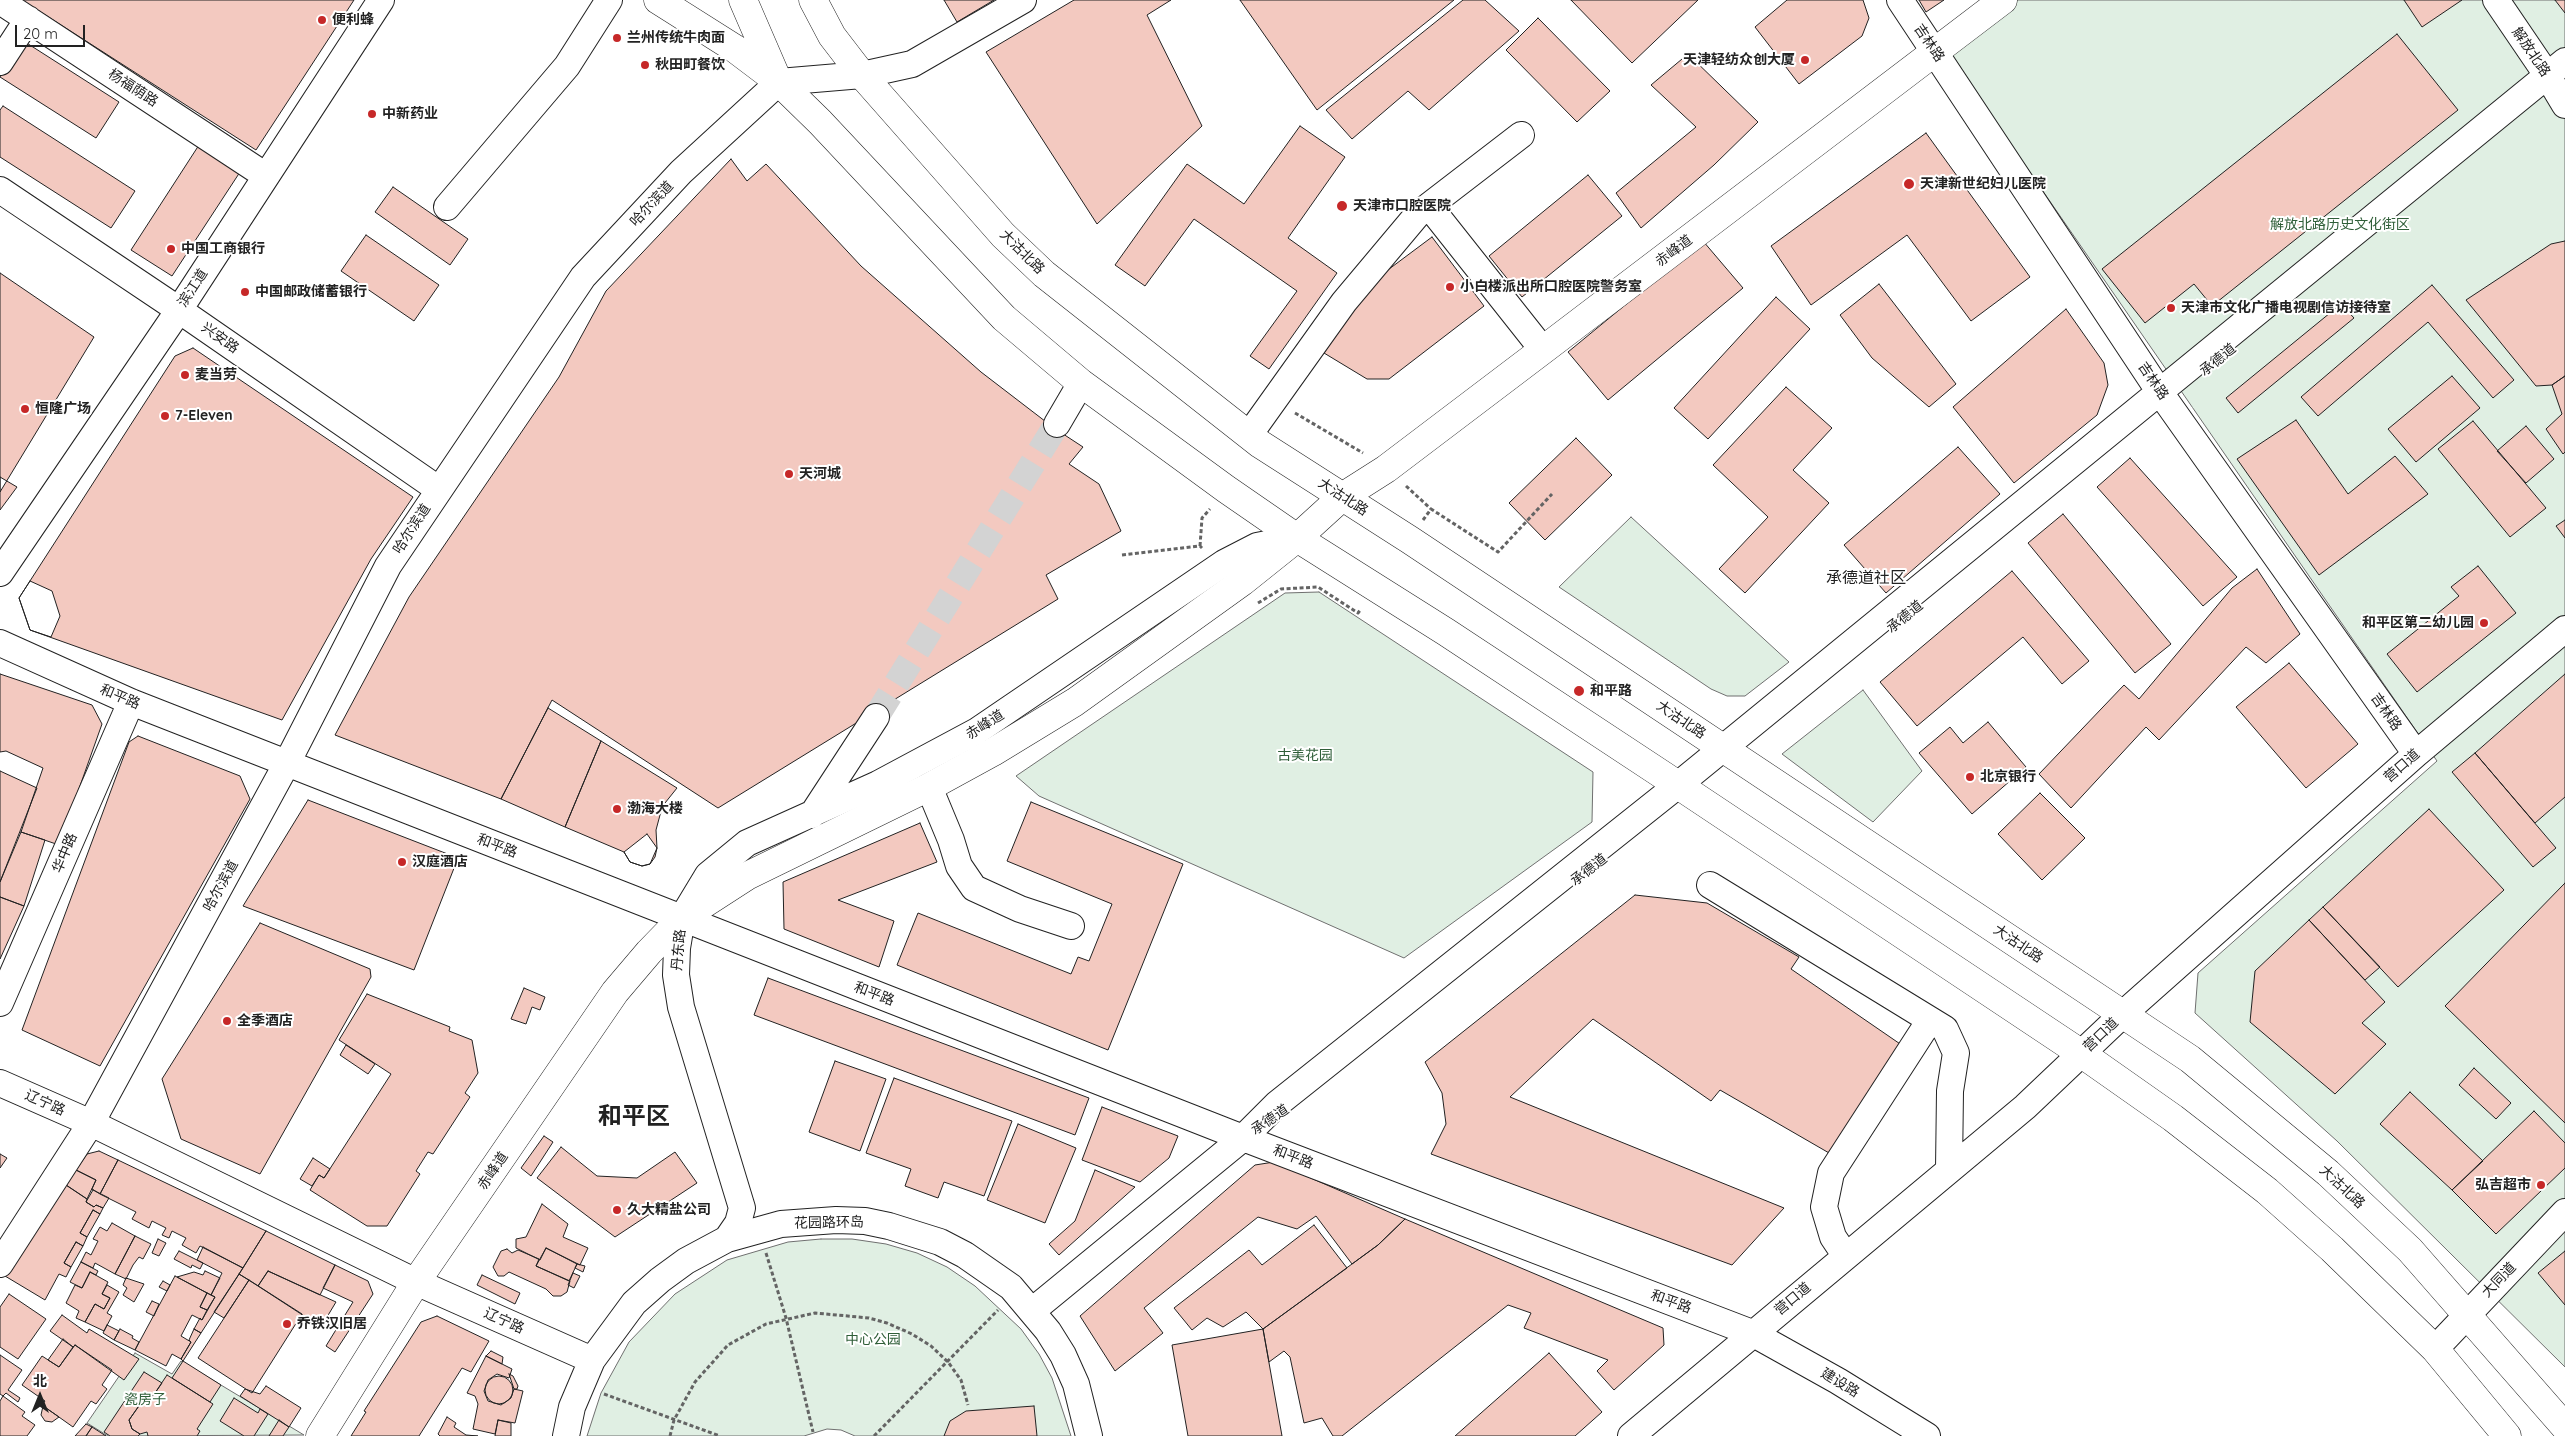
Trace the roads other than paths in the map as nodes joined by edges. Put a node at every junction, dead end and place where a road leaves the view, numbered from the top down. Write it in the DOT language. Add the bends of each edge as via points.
graph roads {
  1 [pos="382,0"];
  2 [pos="609,0"];
  3 [pos="658,0"];
  4 [pos="743,0"];
  5 [pos="813,0"];
  6 [pos="1023,0"];
  7 [pos="1900,0"];
  8 [pos="2003,0"];
  9 [pos="2496,0"];
  10 [pos="0,1"];
  11 [pos="28,19"];
  12 [pos="1935,51"];
  13 [pos="0,62"];
  14 [pos="2556,68"];
  15 [pos="862,75"];
  16 [pos="779,82"];
  17 [pos="2565,104"];
  18 [pos="1521,135"];
  19 [pos="266,176"];
  20 [pos="0,190"];
  21 [pos="1429,206"];
  22 [pos="447,207"];
  23 [pos="179,310"];
  24 [pos="1543,350"];
  25 [pos="1081,383"];
  26 [pos="2163,397"];
  27 [pos="1057,424"];
  28 [pos="1249,435"];
  29 [pos="438,489"];
  30 [pos="1342,497"];
  31 [pos="1297,538"];
  32 [pos="0,573"];
  33 [pos="2565,629"];
  34 [pos="0,643"];
  35 [pos="131,702"];
  36 [pos="876,717"];
  37 [pos="1728,752"];
  38 [pos="2416,754"];
  39 [pos="287,763"];
  40 [pos="929,787"];
  41 [pos="1683,789"];
  42 [pos="812,815"];
  43 [pos="1710,885"];
  44 [pos="682,918"];
  45 [pos="1071,926"];
  46 [pos="0,1003"];
  47 [pos="2123,1014"];
  48 [pos="1930,1020"];
  49 [pos="2082,1054"];
  50 [pos="0,1083"];
  51 [pos="91,1123"];
  52 [pos="1243,1138"];
  53 [pos="1949,1170"];
  54 [pos="2565,1212"];
  55 [pos="781,1224"];
  56 [pos="727,1238"];
  57 [pos="1845,1255"];
  58 [pos="0,1264"];
  59 [pos="416,1282"];
  60 [pos="1024,1302"];
  61 [pos="2467,1314"];
  62 [pos="1752,1332"];
  63 [pos="2435,1349"];
  64 [pos="592,1360"];
  65 [pos="2565,1427"];
  66 [pos="320,1436"];
  67 [pos="566,1436"];
  68 [pos="1089,1436"];
  69 [pos="1631,1436"];
  70 [pos="1927,1436"];
  71 [pos="2507,1436"];
  1 -- 19 [label="street, 滨江道"];
  2 -- 22 [label="street" via="568,66"];
  3 -- 16 [label="main road" via="734,48"];
  4 -- 16 [label="main road"];
  5 -- 15 [label="main road, 大沽北路" via="832,36"];
  6 -- 15 [label="street" via="912,64"];
  7 -- 12 [label="street, 吉林路"];
  8 -- 12 [label="main road, 赤峰道"];
  9 -- 14 [label="street, 解放北路"];
  10 -- 11 [label="street, 杨福荫路"];
  11 -- 13 [label="street"];
  11 -- 19 [label="street, 杨福荫路"];
  12 -- 24 [label="main road, 赤峰道"];
  12 -- 26 [label="street, 吉林路"];
  14 -- 17 [label="street, 解放北路"];
  14 -- 26 [label="street, 承德道"];
  15 -- 16 [label="street"];
  15 -- 28 [label="main road, 大沽北路" via="1003,234 1044,274"];
  16 -- 25 [label="main road" via="1004,318"];
  16 -- 29 [label="street, 哈尔滨道" via="681,172 583,277"];
  18 -- 21 [label="street"];
  19 -- 23 [label="street, 滨江道"];
  20 -- 23 [label="street, 兴安路"];
  21 -- 24 [label="street"];
  21 -- 28 [label="street" via="1417,215 1344,302"];
  23 -- 29 [label="street, 兴安路"];
  23 -- 32 [label="street, 滨江道"];
  24 -- 30 [label="main road, 赤峰道" via="1386,468"];
  25 -- 27 [label="street"];
  25 -- 31 [label="main road"];
  26 -- 37 [label="street, 承德道"];
  26 -- 38 [label="street, 吉林路"];
  28 -- 30 [label="main road, 大沽北路"];
  29 -- 39 [label="street, 哈尔滨道" via="388,566"];
  30 -- 31 [label="main road, 赤峰道"];
  30 -- 37 [label="main road, 大沽北路"];
  31 -- 40 [label="main road, 赤峰道" via="1242,582 1075,702"];
  31 -- 41 [label="main road"];
  31 -- 42 [label="street, 赤峰道" via="1272,542 1242,553 977,731"];
  33 -- 38 [label="street, 营口道"];
  34 -- 35 [label="street, 和平路"];
  35 -- 39 [label="street, 和平路"];
  35 -- 46 [label="street, 华中路"];
  36 -- 42 [label="street"];
  37 -- 41 [label="street, 承德道"];
  37 -- 47 [label="main road, 大沽北路"];
  38 -- 47 [label="street, 营口道"];
  39 -- 44 [label="street, 和平路"];
  39 -- 51 [label="street, 哈尔滨道"];
  40 -- 44 [label="main road, 赤峰道" via="747,876"];
  40 -- 45 [label="street" via="959,866 974,888 1020,909"];
  41 -- 49 [label="main road"];
  41 -- 52 [label="street, 承德道" via="1277,1104"];
  42 -- 44 [label="street, 赤峰道" via="747,843 722,861 708,875"];
  43 -- 48 [label="street"];
  44 -- 52 [label="street, 和平路"];
  44 -- 55 [label="street, 丹东路" via="690,990 749,1193 757,1210"];
  44 -- 56 [label="street, 丹东路" via="676,962 681,1007 742,1208 738,1223"];
  44 -- 59 [label="main road, 赤峰道" via="615,992"];
  47 -- 49 [label="street, 营口道"];
  47 -- 61 [label="main road, 大沽北路" via="2190,1060 2328,1173 2410,1250"];
  48 -- 53 [label="street" via="1945,1029 1956,1053 1950,1092"];
  48 -- 57 [label="street" via="1831,1173 1824,1207 1832,1237"];
  49 -- 53 [label="street, 营口道"];
  49 -- 63 [label="main road" via="2173,1118 2267,1191"];
  50 -- 51 [label="street, 辽宁路"];
  51 -- 58 [label="street, 哈尔滨道"];
  51 -- 59 [label="street, 辽宁路"];
  52 -- 60 [label="street, 承德道"];
  52 -- 62 [label="street, 和平路"];
  53 -- 57 [label="street, 营口道"];
  54 -- 61 [label="street, 大同道"];
  55 -- 56 [label="street, 花园路环岛"];
  55 -- 60 [label="street, 花园路环岛" via="818,1220 865,1221 915,1233 966,1255"];
  56 -- 64 [label="street, 花园路环岛" via="686,1261 648,1290 615,1326"];
  57 -- 62 [label="street, 营口道"];
  59 -- 64 [label="street, 辽宁路"];
  59 -- 66 [label="main road, 赤峰道"];
  60 -- 68 [label="street, 花园路环岛" via="1058,1347 1073,1376"];
  61 -- 63 [label="street, 大同道"];
  61 -- 65 [label="main road, 大沽北路"];
  62 -- 69 [label="street, 营口道"];
  62 -- 70 [label="street, 建设路"];
  63 -- 71 [label="main road"];
  64 -- 67 [label="street, 花园路环岛" via="572,1407"];
}
